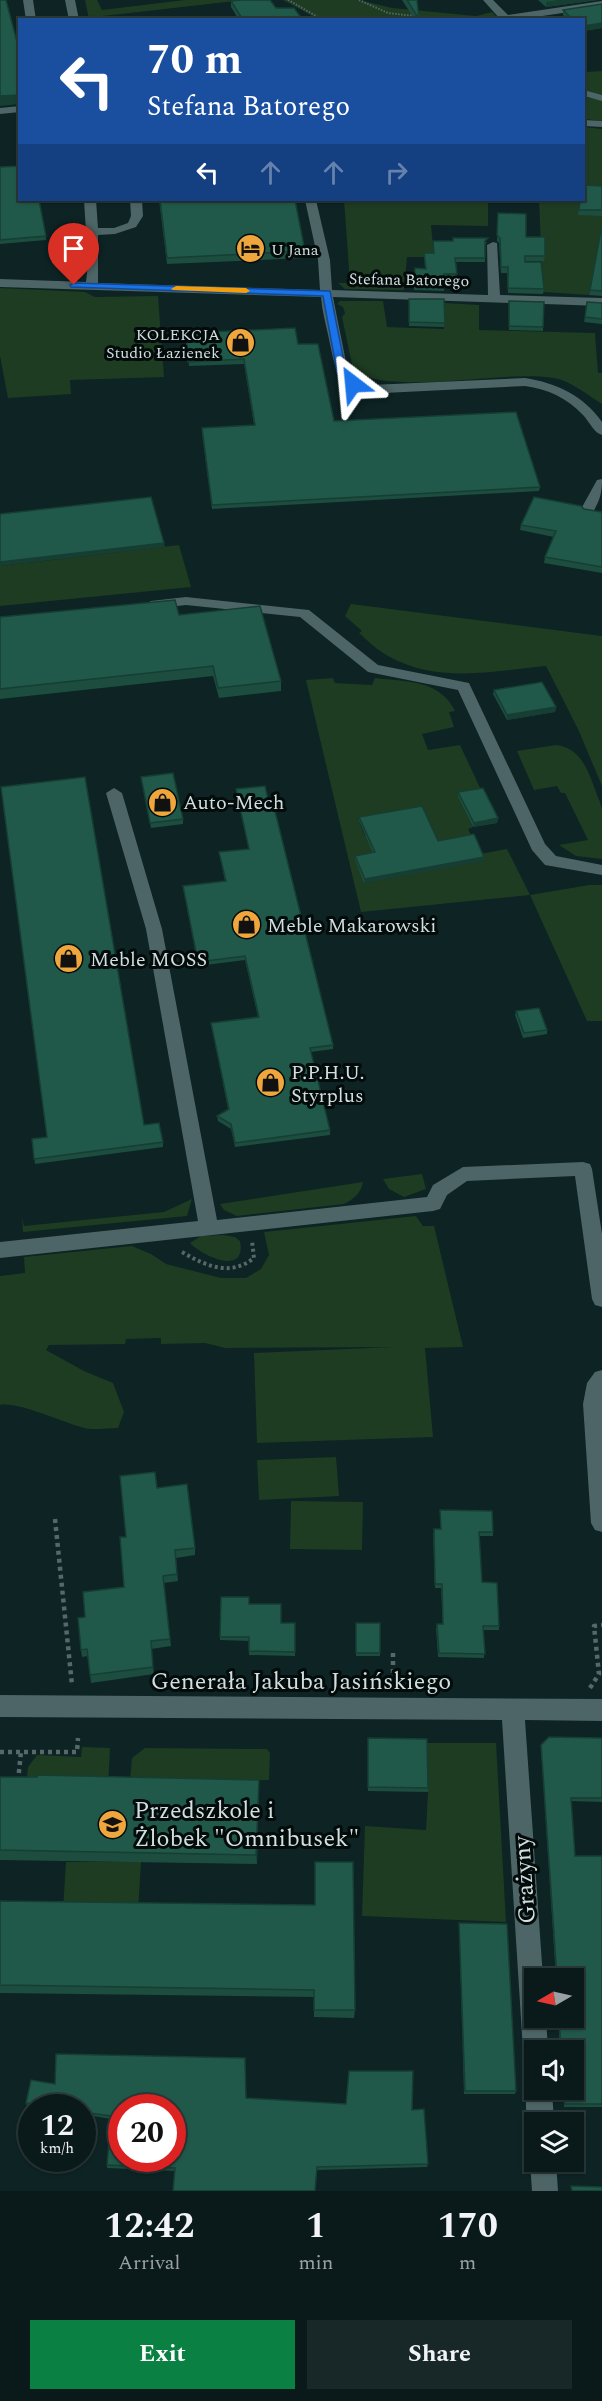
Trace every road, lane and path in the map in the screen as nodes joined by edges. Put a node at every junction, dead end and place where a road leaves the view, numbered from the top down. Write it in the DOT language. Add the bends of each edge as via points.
graph roads {
  1 [pos="28,0"];
  2 [pos="70,0"];
  3 [pos="288,0"];
  4 [pos="359,0"];
  5 [pos="488,0"];
  6 [pos="602,4"];
  7 [pos="31,18"];
  8 [pos="74,18"];
  9 [pos="320,18"];
  10 [pos="430,18"];
  11 [pos="505,18"];
  12 [pos="512,18"];
  13 [pos="585,93"];
  14 [pos="602,98"];
  15 [pos="18,109"];
  16 [pos="0,111"];
  17 [pos="585,123"];
  18 [pos="602,124"];
  19 [pos="90,201"];
  20 [pos="136,201"];
  21 [pos="310,201"];
  22 [pos="92,232"];
  23 [pos="493,245"];
  24 [pos="0,283"];
  25 [pos="92,286"];
  26 [pos="327,293"];
  27 [pos="494,297"];
  28 [pos="602,302"];
  29 [pos="602,431"];
  30 [pos="602,483"];
  31 [pos="588,509"];
  32 [pos="139,606"];
  33 [pos="114,793"];
  34 [pos="602,870"];
  35 [pos="240,1225"];
  36 [pos="209,1228"];
  37 [pos="153,1234"];
  38 [pos="0,1250"];
  39 [pos="602,1299"];
  40 [pos="602,1378"];
  41 [pos="55,1519"];
  42 [pos="602,1523"];
  43 [pos="602,1625"];
  44 [pos="393,1653"];
  45 [pos="73,1692"];
  46 [pos="586,1692"];
  47 [pos="394,1694"];
  48 [pos="0,1706"];
  49 [pos="513,1710"];
  50 [pos="602,1710"];
  51 [pos="78,1738"];
  52 [pos="0,1752"];
  53 [pos="21,1752"];
  54 [pos="18,1787"];
  55 [pos="535,2040"];
  56 [pos="544,2172"];
  57 [pos="545,2191"];
  1 -- 7 [label="street"];
  2 -- 8 [label="street"];
  3 -- 9 [label="path"];
  4 -- 10 [label="path" via="388,13"];
  5 -- 11 [label="street"];
  6 -- 12 [label="street"];
  13 -- 14 [label="street"];
  15 -- 16 [label="street"];
  17 -- 18 [label="street"];
  19 -- 22 [label="street"];
  20 -- 22 [label="street" via="137,216 132,225"];
  21 -- 26 [label="street"];
  22 -- 25 [label="street"];
  23 -- 27 [label="street"];
  24 -- 25 [label="street, Stefana Batorego"];
  25 -- 26 [label="street, Stefana Batorego"];
  26 -- 27 [label="street, Stefana Batorego"];
  26 -- 29 [label="street" via="342,372 353,384 364,389 384,389 542,383 571,398 593,416"];
  27 -- 28 [label="street, Stefana Batorego"];
  30 -- 31 [label="street"];
  32 -- 34 [label="street" via="186,601 304,613 373,669 464,686 538,846 551,861"];
  33 -- 36 [label="street" via="154,929"];
  35 -- 36 [label="street"];
  35 -- 37 [label="path" via="250,1234 254,1258 245,1267 222,1270 198,1262"];
  35 -- 39 [label="street" via="433,1204 440,1190 463,1174 583,1169"];
  36 -- 37 [label="street"];
  37 -- 38 [label="street"];
  40 -- 42 [label="street" via="594,1389 593,1404"];
  41 -- 45 [label="path"];
  43 -- 46 [label="path" via="594,1626 599,1674"];
  44 -- 47 [label="path"];
  48 -- 49 [label="street, Generała Jakuba Jasińskiego"];
  49 -- 50 [label="street, Generała Jakuba Jasińskiego"];
  49 -- 55 [label="street, Grażyny"];
  51 -- 53 [label="path" via="77,1752"];
  52 -- 53 [label="path"];
  53 -- 54 [label="path"];
  56 -- 57 [label="street"];
}
